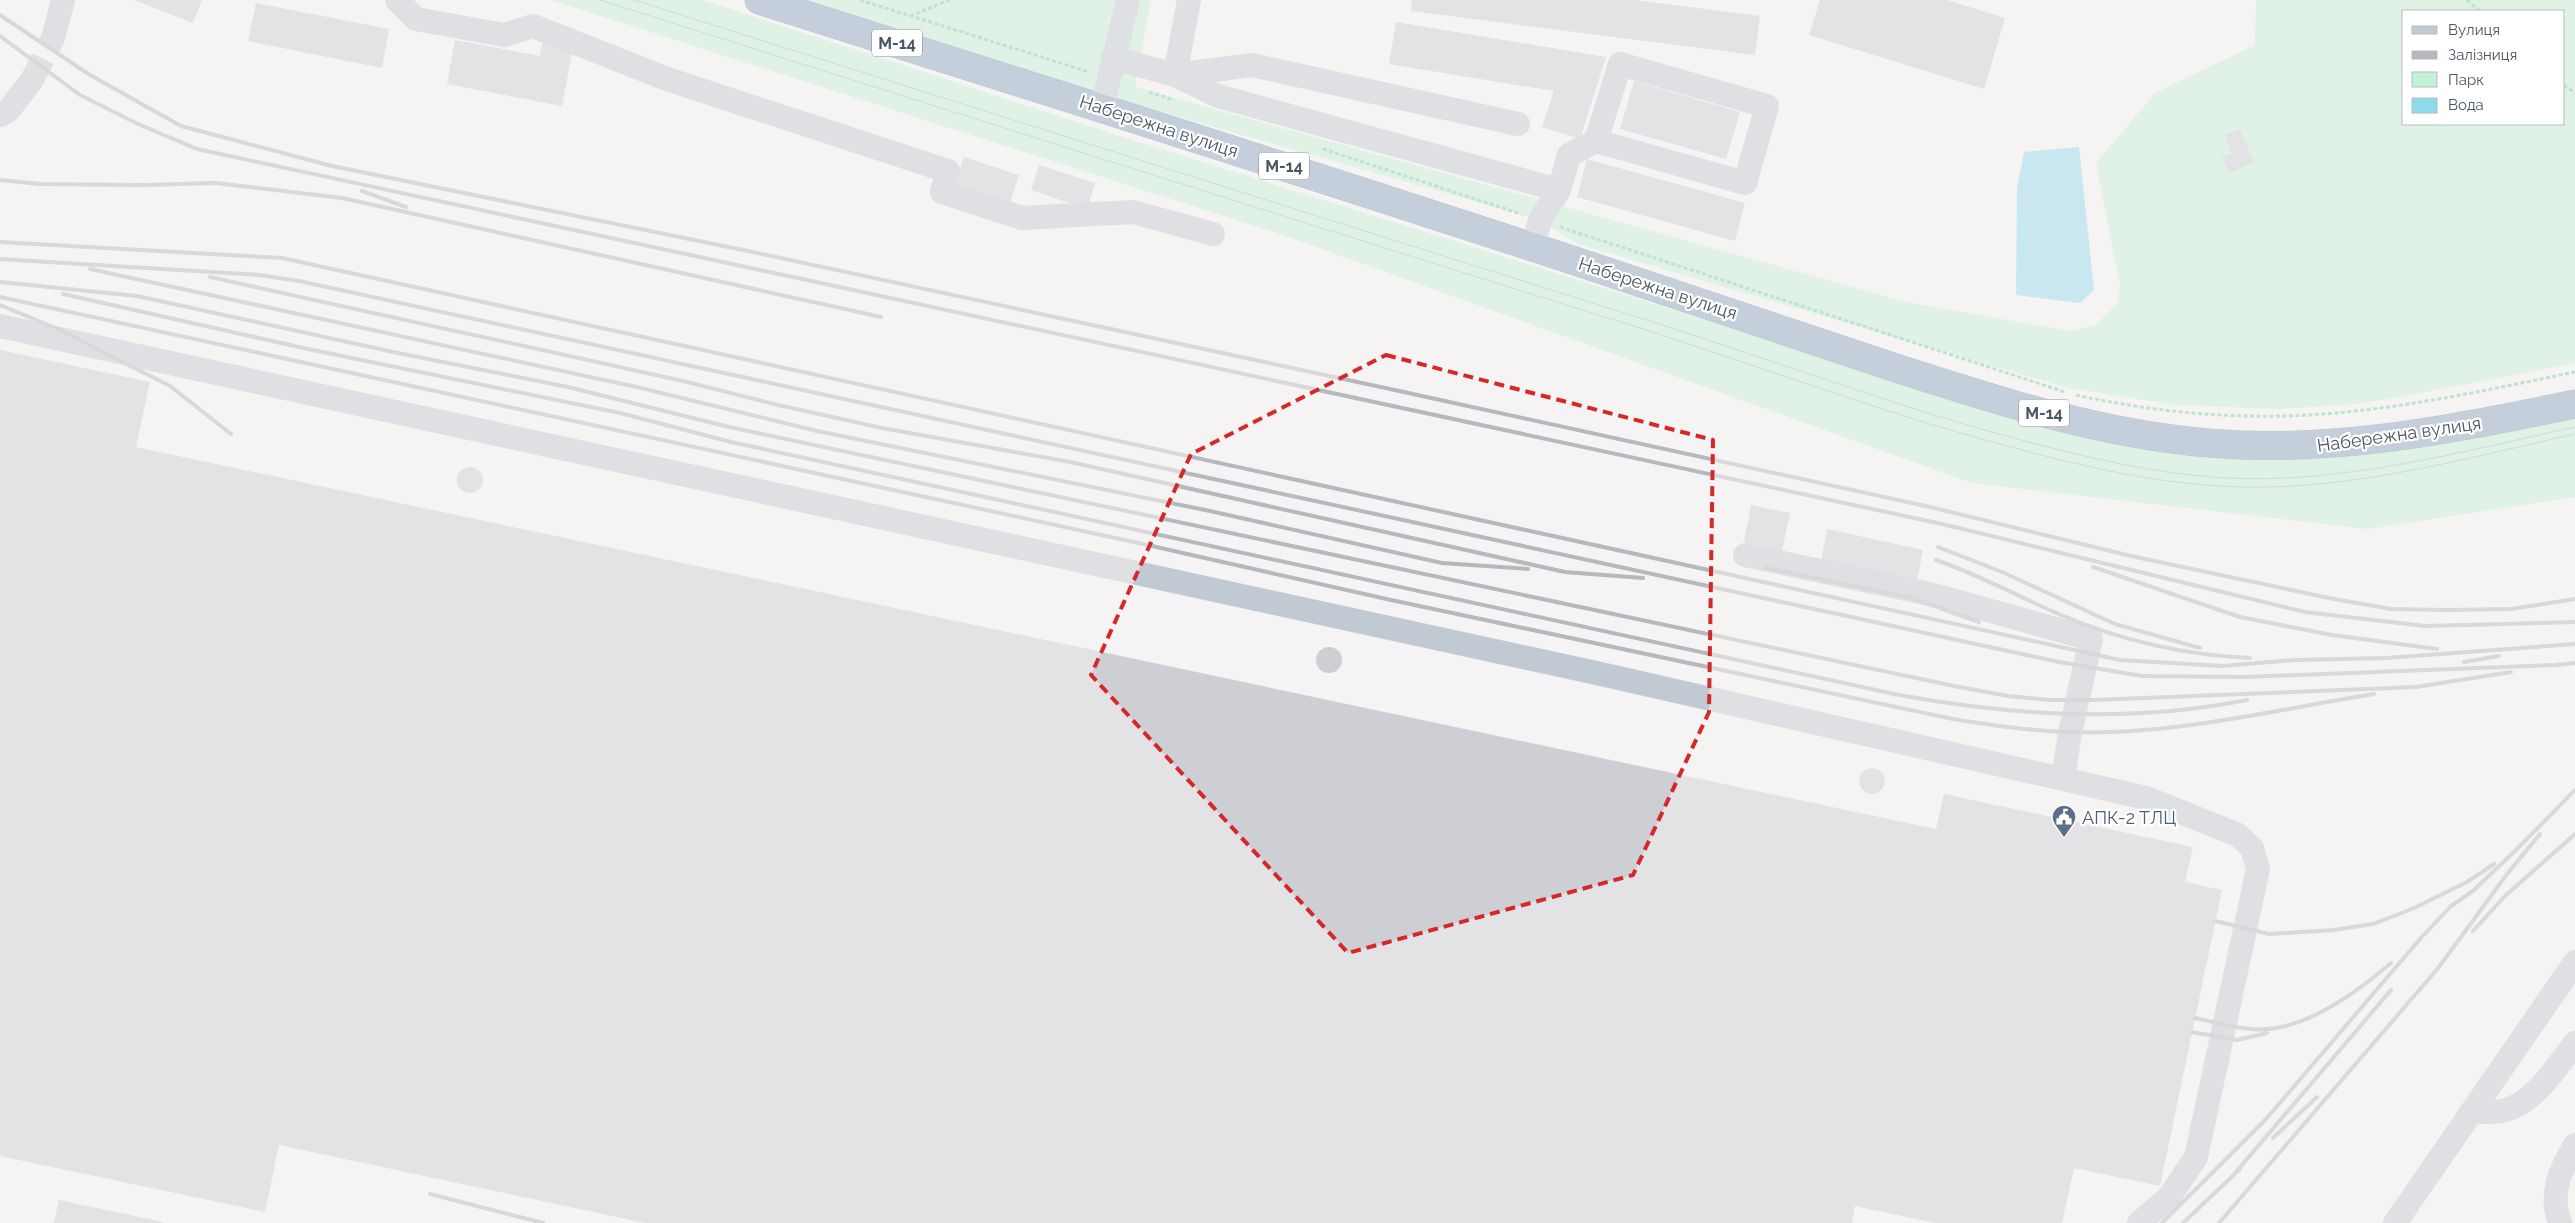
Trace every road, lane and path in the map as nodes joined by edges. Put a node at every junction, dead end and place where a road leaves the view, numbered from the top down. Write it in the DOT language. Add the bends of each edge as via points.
graph roads {
  1 [pos="63,0"];
  2 [pos="397,0"];
  3 [pos="759,0"];
  4 [pos="860,0"];
  5 [pos="949,0"];
  6 [pos="1128,0"];
  7 [pos="1189,0"];
  8 [pos="2467,0"];
  9 [pos="2479,10"];
  10 [pos="910,16"];
  11 [pos="52,38"];
  12 [pos="1111,68"];
  13 [pos="1175,74"];
  14 [pos="32,80"];
  15 [pos="1146,91"];
  16 [pos="1183,103"];
  17 [pos="1102,108"];
  18 [pos="0,115"];
  19 [pos="1518,124"];
  20 [pos="1596,141"];
  21 [pos="1315,146"];
  22 [pos="1558,190"];
  23 [pos="1540,220"];
  24 [pos="1213,234"];
  25 [pos="1533,247"];
  26 [pos="0,326"];
  27 [pos="2575,372"];
  28 [pos="2066,392"];
  29 [pos="2075,394"];
  30 [pos="2575,404"];
  31 [pos="1745,555"];
  32 [pos="2063,779"];
  33 [pos="2575,962"];
  34 [pos="2575,1043"];
  35 [pos="2471,1112"];
  36 [pos="2575,1145"];
  37 [pos="2139,1223"];
  38 [pos="2395,1223"];
  39 [pos="2560,1223"];
  1 -- 11 [label="street"];
  2 -- 24 [label="street" via="416,19 504,35 532,26 668,79 948,171 942,192 1022,218 1132,212"];
  3 -- 17 [label="highway, Набережна вулиця / М-14"];
  4 -- 10 [label="path"];
  5 -- 10 [label="path"];
  6 -- 12 [label="street"];
  7 -- 13 [label="street"];
  8 -- 9 [label="path"];
  10 -- 12 [label="path"];
  12 -- 13 [label="street"];
  12 -- 17 [label="street"];
  13 -- 19 [label="street" via="1252,65"];
  13 -- 22 [label="street" via="1218,96"];
  14 -- 18 [label="street" via="8,111"];
  15 -- 16 [label="path"];
  17 -- 25 [label="highway, Набережна вулиця / М-14"];
  20 -- 20 [label="street" via="1620,64 1767,106 1745,183"];
  20 -- 22 [label="street" via="1570,155"];
  21 -- 23 [label="path"];
  22 -- 23 [label="street"];
  23 -- 25 [label="street"];
  23 -- 28 [label="path"];
  25 -- 30 [label="highway, Набережна вулиця / М-14" via="1956,387 2062,418 2139,435 2220,444 2322,446 2382,440"];
  26 -- 32 [label="street" via="1601,674"];
  27 -- 29 [label="path" via="2391,406 2282,416 2165,410"];
  31 -- 32 [label="street" via="1934,594 2091,639"];
  32 -- 37 [label="street" via="2146,798 2238,835 2252,848 2258,869 2196,1157 2170,1196"];
  33 -- 35 [label="street"];
  34 -- 35 [label="street" via="2541,1086 2523,1101 2506,1110"];
  35 -- 38 [label="street"];
  36 -- 39 [label="street" via="2555,1190 2555,1210"];
}
